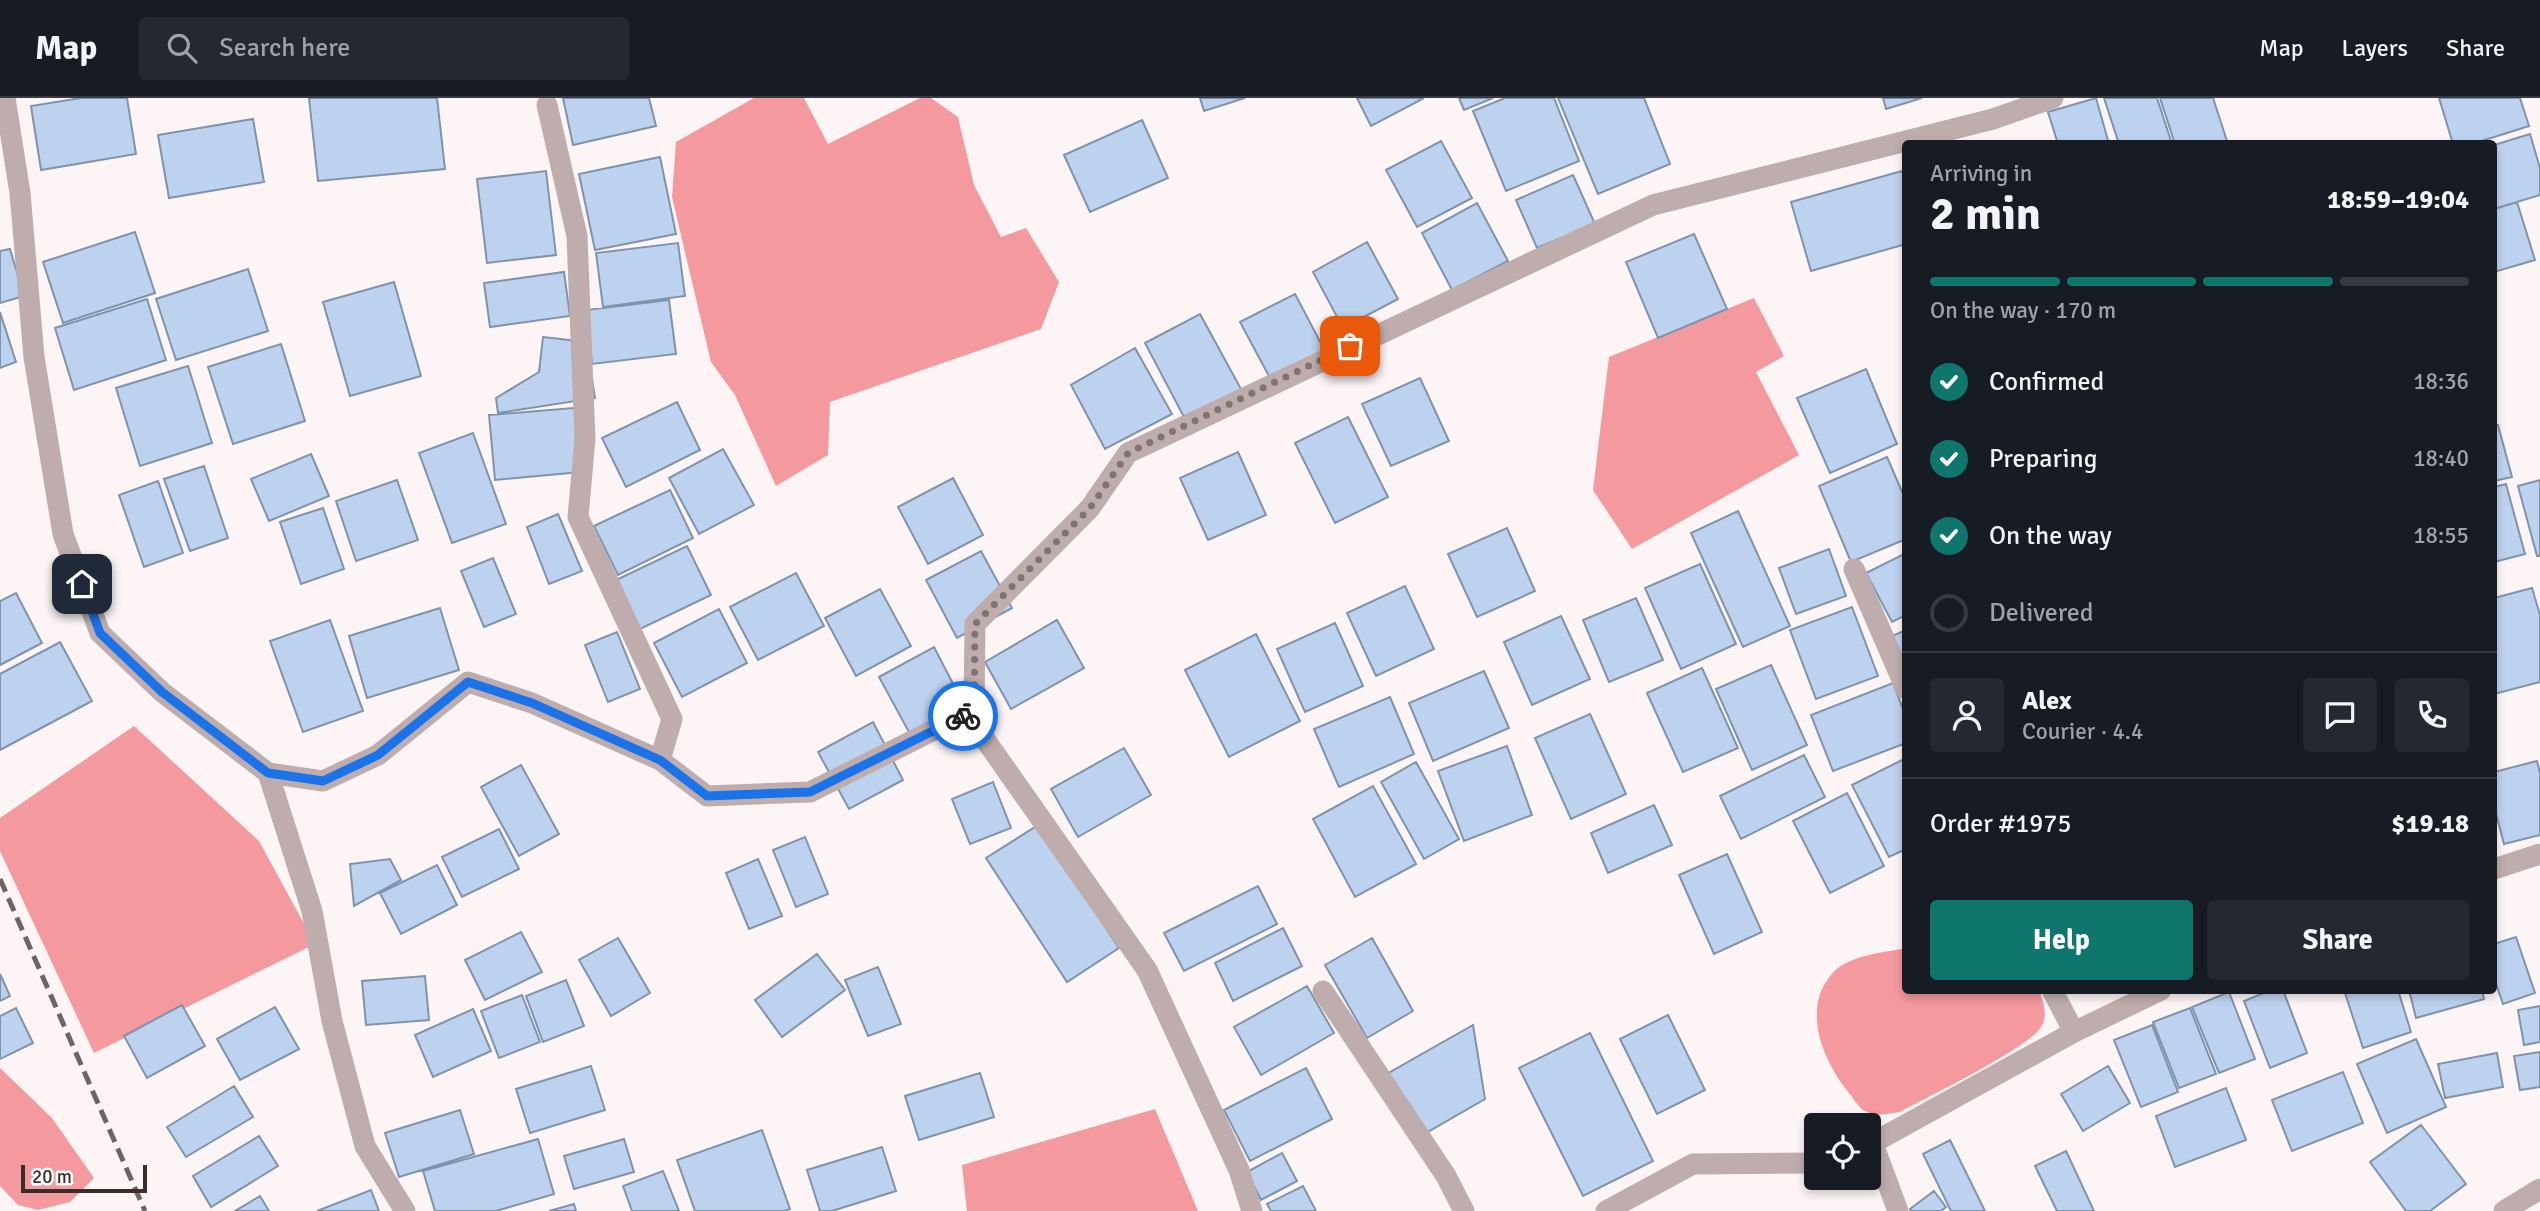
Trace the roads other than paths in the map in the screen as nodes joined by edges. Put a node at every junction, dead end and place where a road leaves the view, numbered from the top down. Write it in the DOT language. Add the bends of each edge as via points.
graph roads {
  1 [pos="5,98"];
  2 [pos="2053,98"];
  3 [pos="547,104"];
  4 [pos="1910,140"];
  5 [pos="1902,142"];
  6 [pos="1854,569"];
  7 [pos="1902,680"];
  8 [pos="974,710"];
  9 [pos="660,760"];
  10 [pos="268,773"];
  11 [pos="2540,854"];
  12 [pos="2497,868"];
  13 [pos="1323,991"];
  14 [pos="2054,994"];
  15 [pos="2153,994"];
  16 [pos="2074,1032"];
  17 [pos="1881,1138"];
  18 [pos="1804,1163"];
  19 [pos="1881,1169"];
  20 [pos="2540,1189"];
  21 [pos="405,1211"];
  22 [pos="1252,1211"];
  23 [pos="1464,1211"];
  24 [pos="1606,1211"];
  25 [pos="1898,1211"];
  26 [pos="2504,1211"];
  1 -- 10 [label="street" via="20,193 34,357 63,534 100,633 162,692"];
  2 -- 4 [label="street"];
  3 -- 9 [label="street" via="577,236 585,439 578,517 672,719"];
  5 -- 8 [label="street" via="1653,205 1128,453 1090,508 975,624"];
  6 -- 7 [label="street"];
  8 -- 9 [label="street" via="810,792 707,796"];
  8 -- 22 [label="street" via="984,738 1147,970 1239,1170"];
  9 -- 10 [label="street" via="532,703 468,682 378,755 323,781"];
  10 -- 21 [label="street" via="312,911 332,1021 365,1146"];
  11 -- 12 [label="street"];
  13 -- 23 [label="street" via="1446,1176"];
  14 -- 16 [label="street"];
  15 -- 16 [label="street"];
  16 -- 17 [label="street"];
  18 -- 24 [label="street" via="1693,1164"];
  19 -- 25 [label="street"];
  20 -- 26 [label="street"];
}
